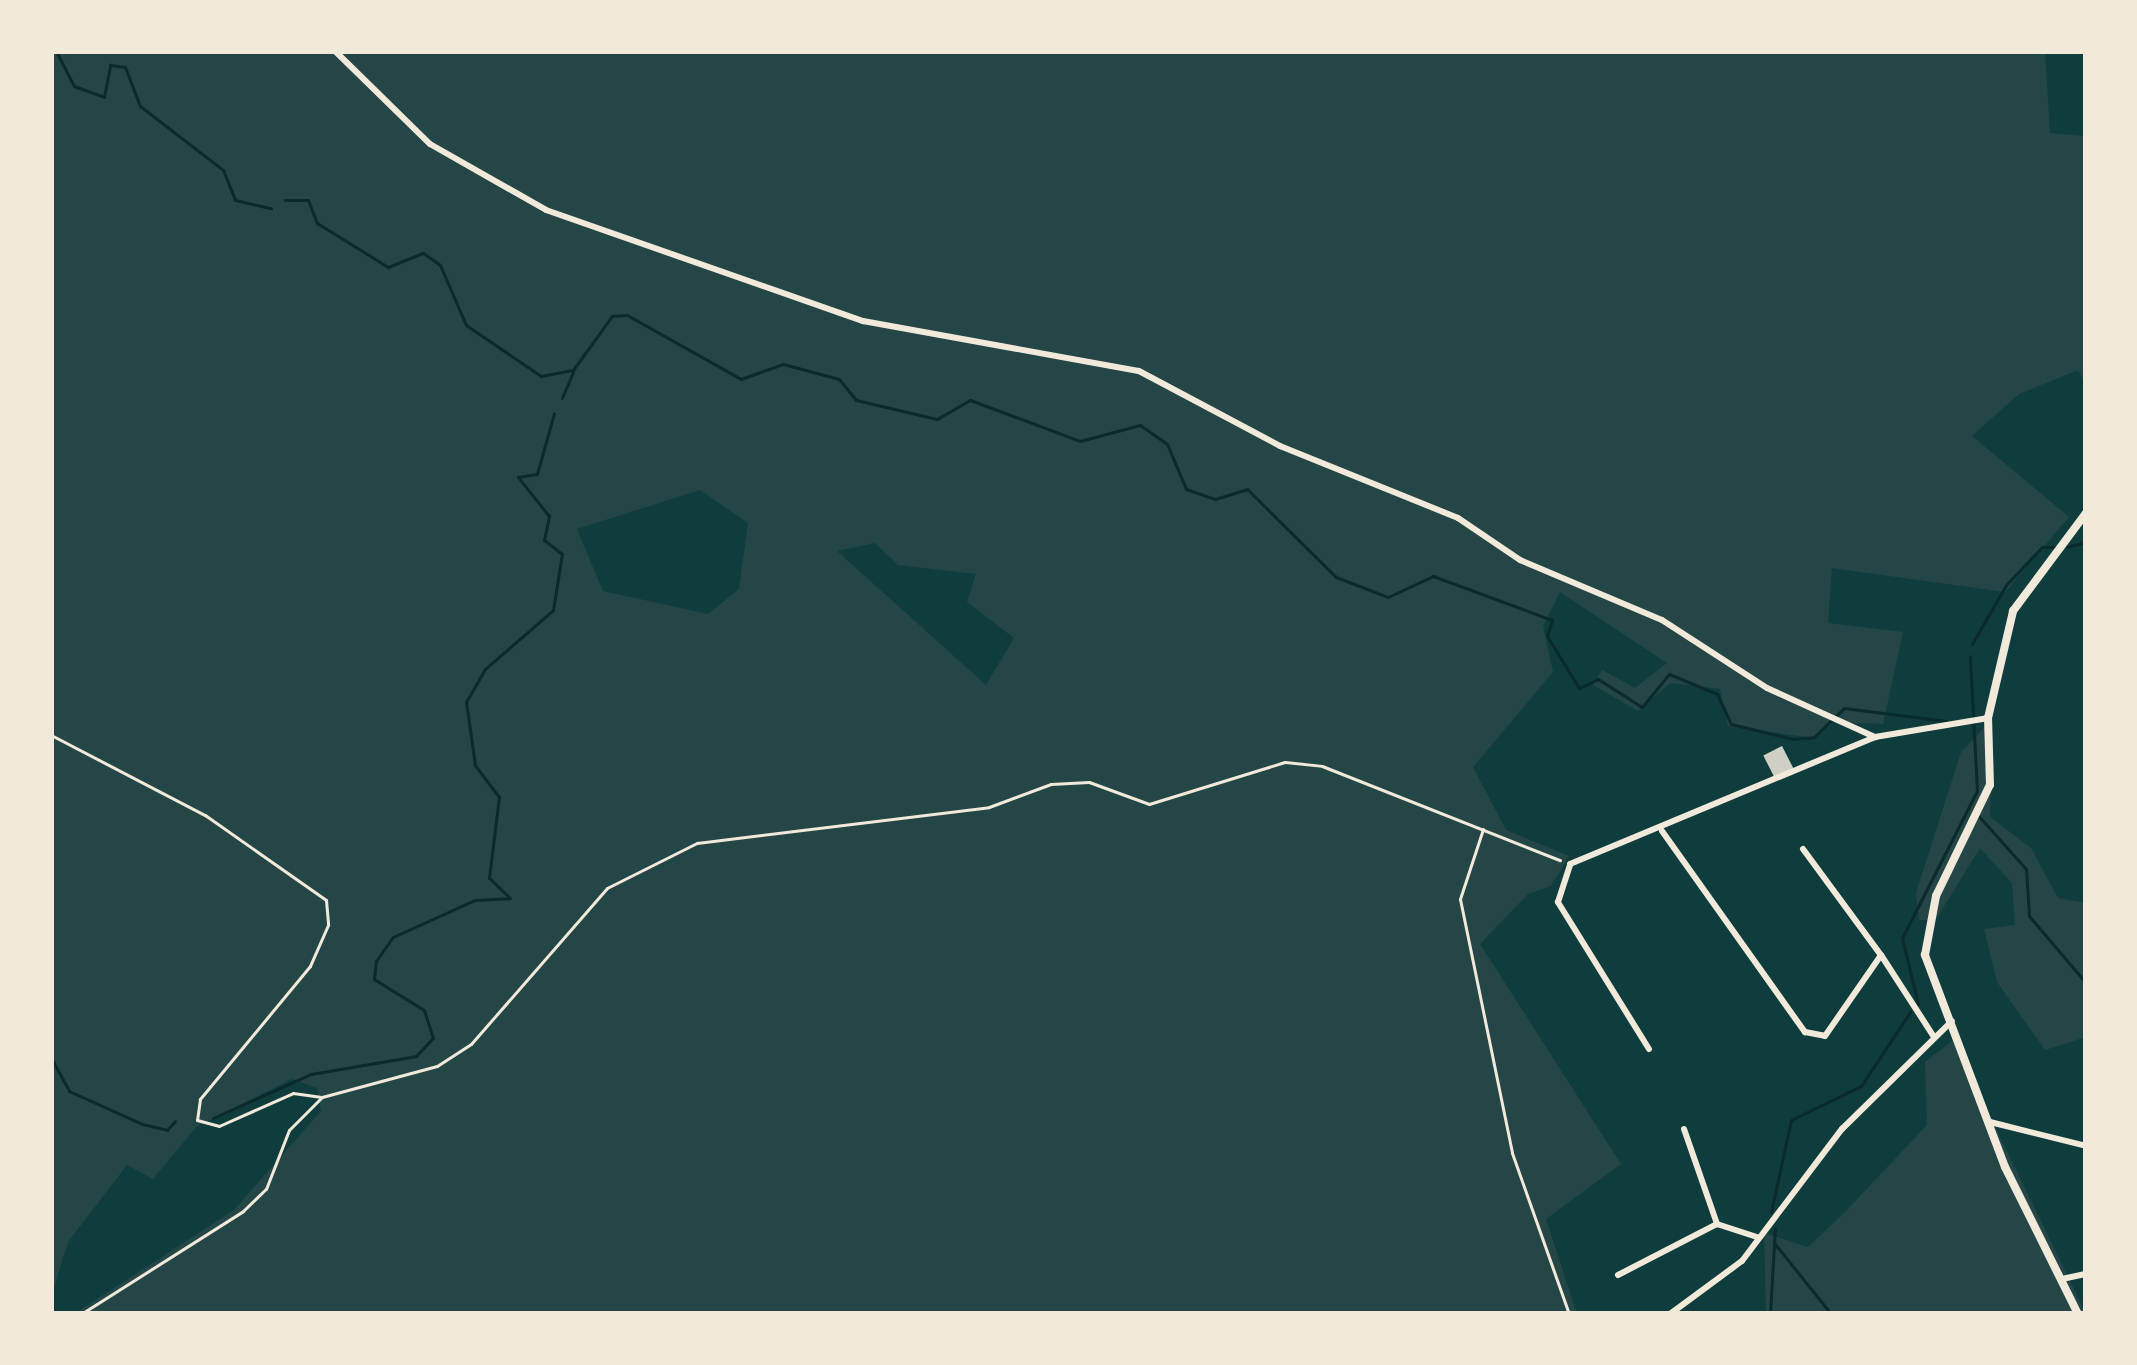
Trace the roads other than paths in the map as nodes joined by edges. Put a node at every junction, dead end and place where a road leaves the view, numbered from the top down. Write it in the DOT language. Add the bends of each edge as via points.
graph roads {
  1 [pos="334,51"];
  2 [pos="2086,513"];
  3 [pos="1984,720"];
  4 [pos="1875,737"];
  5 [pos="1662,831"];
  6 [pos="1803,849"];
  7 [pos="1880,955"];
  8 [pos="1952,1020"];
  9 [pos="1934,1037"];
  10 [pos="1649,1049"];
  11 [pos="1990,1122"];
  12 [pos="1684,1129"];
  13 [pos="2086,1145"];
  14 [pos="1717,1223"];
  15 [pos="1757,1237"];
  16 [pos="2086,1274"];
  17 [pos="1618,1275"];
  18 [pos="2062,1280"];
  19 [pos="1670,1314"];
  20 [pos="2078,1314"];
  1 -- 4 [label="street" via="430,144 546,210 863,321 1139,371 1661,620 1767,688 1841,714"];
  2 -- 3 [label="street" via="2018,597"];
  3 -- 4 [label="street"];
  3 -- 8 [label="street" via="1982,811 1927,923 1932,985"];
  4 -- 5 [label="street"];
  5 -- 7 [label="street" via="1813,1037"];
  5 -- 10 [label="street" via="1570,864 1558,902"];
  6 -- 7 [label="street"];
  7 -- 9 [label="street"];
  8 -- 9 [label="street"];
  8 -- 11 [label="street"];
  9 -- 15 [label="street"];
  11 -- 13 [label="street"];
  11 -- 18 [label="street"];
  12 -- 14 [label="street"];
  14 -- 15 [label="street"];
  14 -- 17 [label="street"];
  15 -- 19 [label="street"];
  16 -- 18 [label="street"];
  18 -- 20 [label="street"];
}
